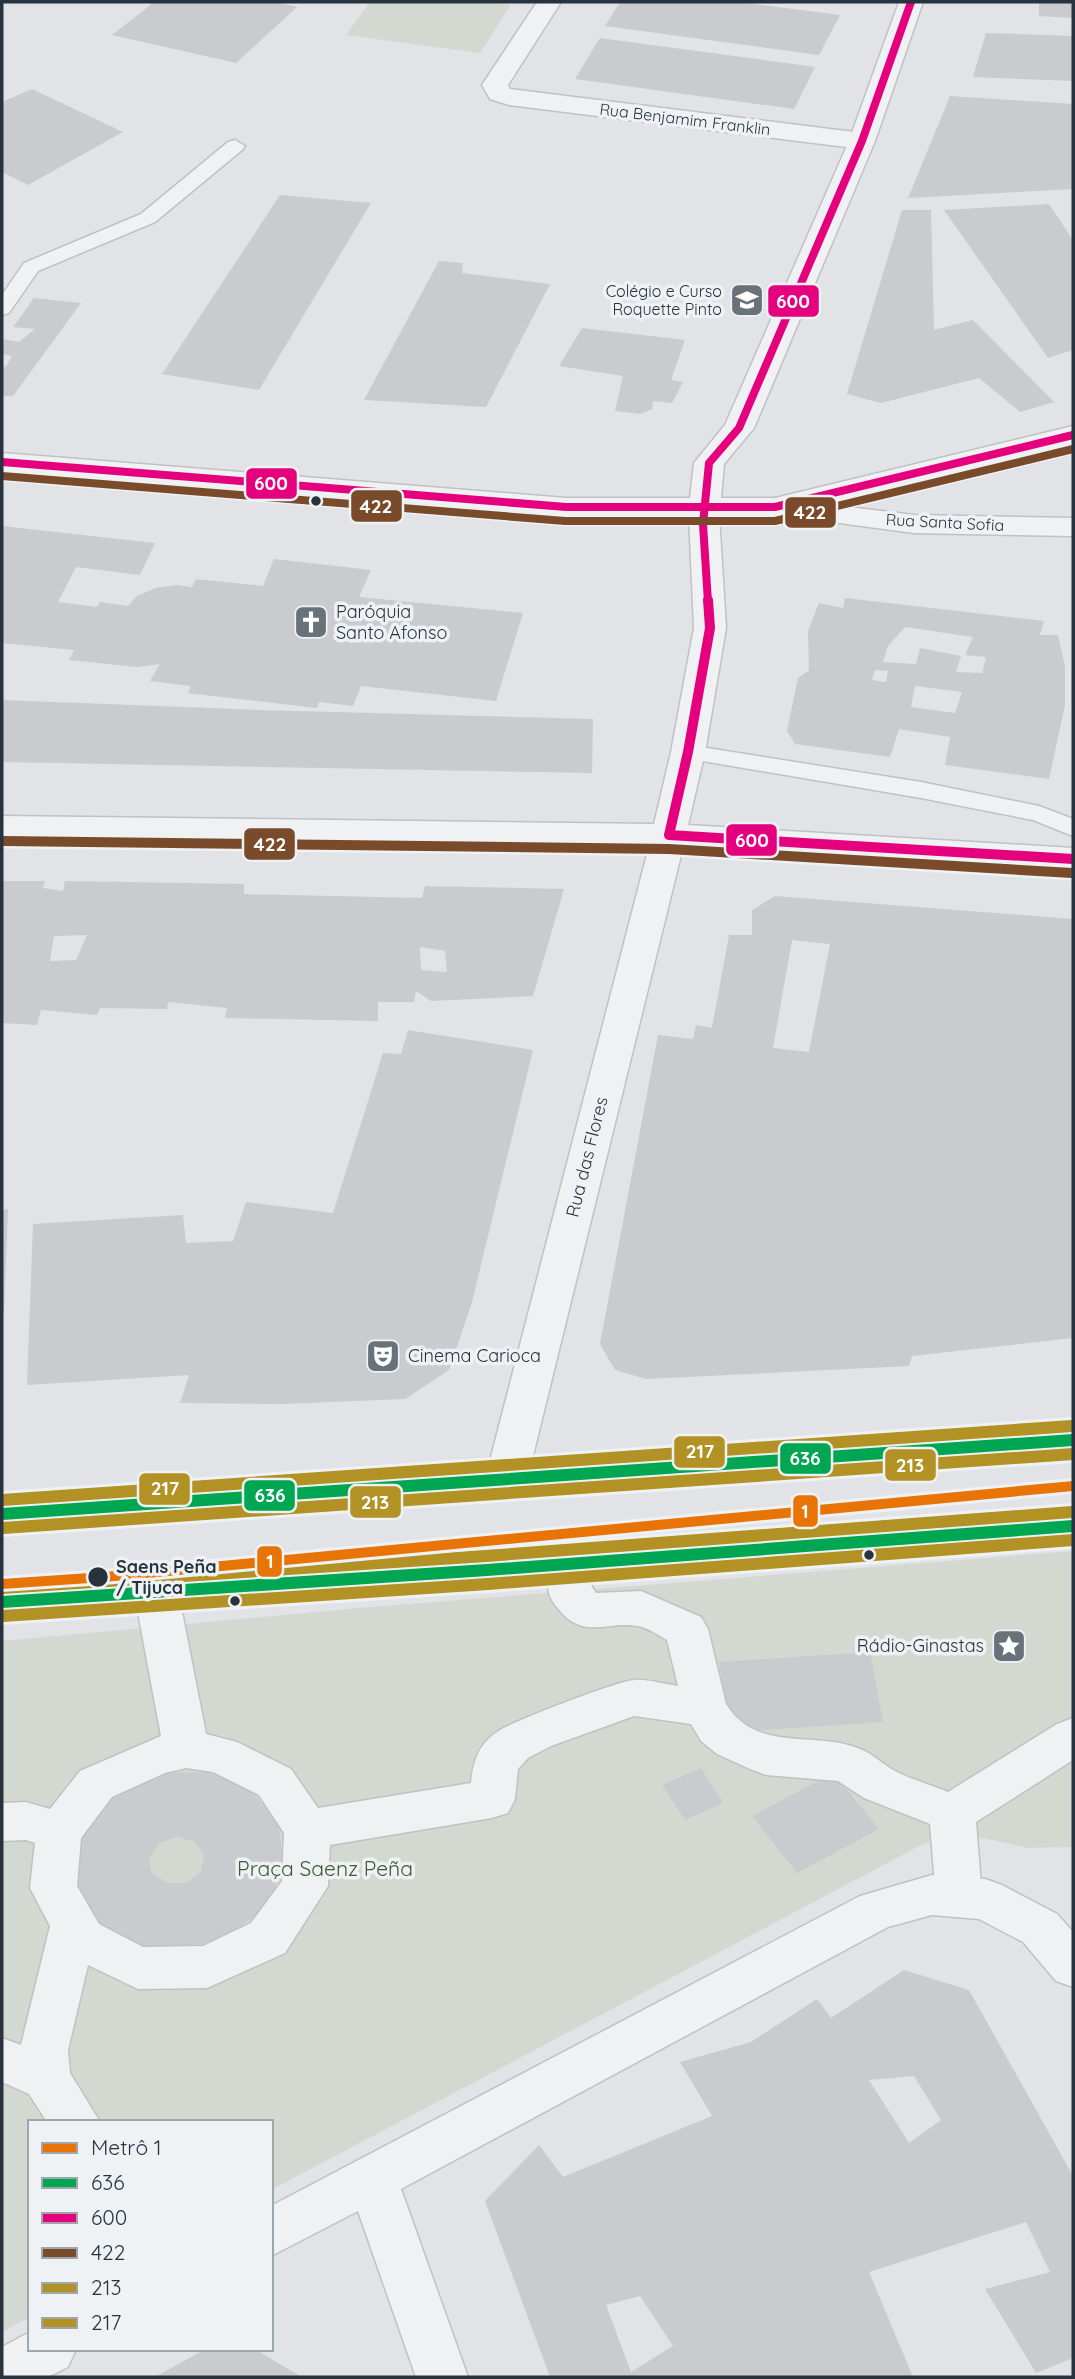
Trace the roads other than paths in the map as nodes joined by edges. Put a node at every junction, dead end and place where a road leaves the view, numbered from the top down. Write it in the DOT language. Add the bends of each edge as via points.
graph roads {
  1 [pos="549,2"];
  2 [pos="911,2"];
  3 [pos="862,141"];
  4 [pos="235,146"];
  5 [pos="2,309"];
  6 [pos="1073,435"];
  7 [pos="2,462"];
  8 [pos="704,505"];
  9 [pos="775,507"];
  10 [pos="1073,527"];
  11 [pos="688,752"];
  12 [pos="2,827"];
  13 [pos="1073,828"];
  14 [pos="668,835"];
  15 [pos="1073,859"];
  16 [pos="1073,1440"];
  17 [pos="506,1480"];
  18 [pos="2,1514"];
  19 [pos="1073,1526"];
  20 [pos="566,1564"];
  21 [pos="156,1591"];
  22 [pos="2,1602"];
  23 [pos="705,1708"];
  24 [pos="1073,1737"];
  25 [pos="186,1749"];
  26 [pos="952,1813"];
  27 [pos="2,1822"];
  28 [pos="307,1829"];
  29 [pos="59,1832"];
  30 [pos="959,1897"];
  31 [pos="74,1923"];
  32 [pos="1073,1966"];
  33 [pos="2,2060"];
  34 [pos="46,2078"];
  35 [pos="74,2120"];
  36 [pos="372,2178"];
  37 [pos="273,2231"];
  38 [pos="46,2351"];
  39 [pos="2,2374"];
  40 [pos="442,2377"];
  1 -- 3 [label="street, Rua Benjamim Franklin" via="495,85 499,93"];
  2 -- 3 [label="street, Rua das Flores"];
  3 -- 8 [label="street, Rua das Flores" via="739,428 709,463"];
  4 -- 5 [label="lane" via="148,218 31,267"];
  6 -- 9 [label="street"];
  7 -- 8 [label="street" via="566,507"];
  8 -- 9 [label="street"];
  8 -- 11 [label="street, Rua das Flores" via="710,628"];
  9 -- 10 [label="street, Rua Santa Sofia" via="914,524"];
  11 -- 13 [label="lane" via="921,790 1039,814"];
  11 -- 14 [label="street, Rua das Flores"];
  12 -- 14 [label="street"];
  14 -- 15 [label="street"];
  14 -- 17 [label="street, Rua das Flores"];
  16 -- 17 [label="main road"];
  17 -- 18 [label="main road"];
  19 -- 20 [label="main road"];
  20 -- 21 [label="main road"];
  20 -- 23 [label="street" via="570,1593 584,1609 641,1608 686,1629"];
  21 -- 22 [label="main road"];
  21 -- 25 [label="street"];
  23 -- 26 [label="street" via="717,1728 766,1756 847,1763 880,1785"];
  23 -- 28 [label="street" via="633,1698 512,1745 496,1762 492,1799"];
  24 -- 26 [label="street"];
  25 -- 28 [label="street" via="221,1755 275,1782"];
  25 -- 29 [label="street" via="156,1756 96,1784"];
  26 -- 30 [label="street"];
  27 -- 29 [label="street" via="26,1821"];
  28 -- 31 [label="street" via="304,1886 268,1938 207,1967 138,1968 82,1940"];
  29 -- 31 [label="street" via="53,1888"];
  30 -- 32 [label="street" via="985,1899 1040,1928"];
  30 -- 36 [label="street" via="932,1895 877,1910"];
  31 -- 34 [label="street" via="44,2050"];
  33 -- 34 [label="street"];
  34 -- 35 [label="street"];
  36 -- 37 [label="street"];
  36 -- 40 [label="street"];
  38 -- 39 [label="street"];
}
